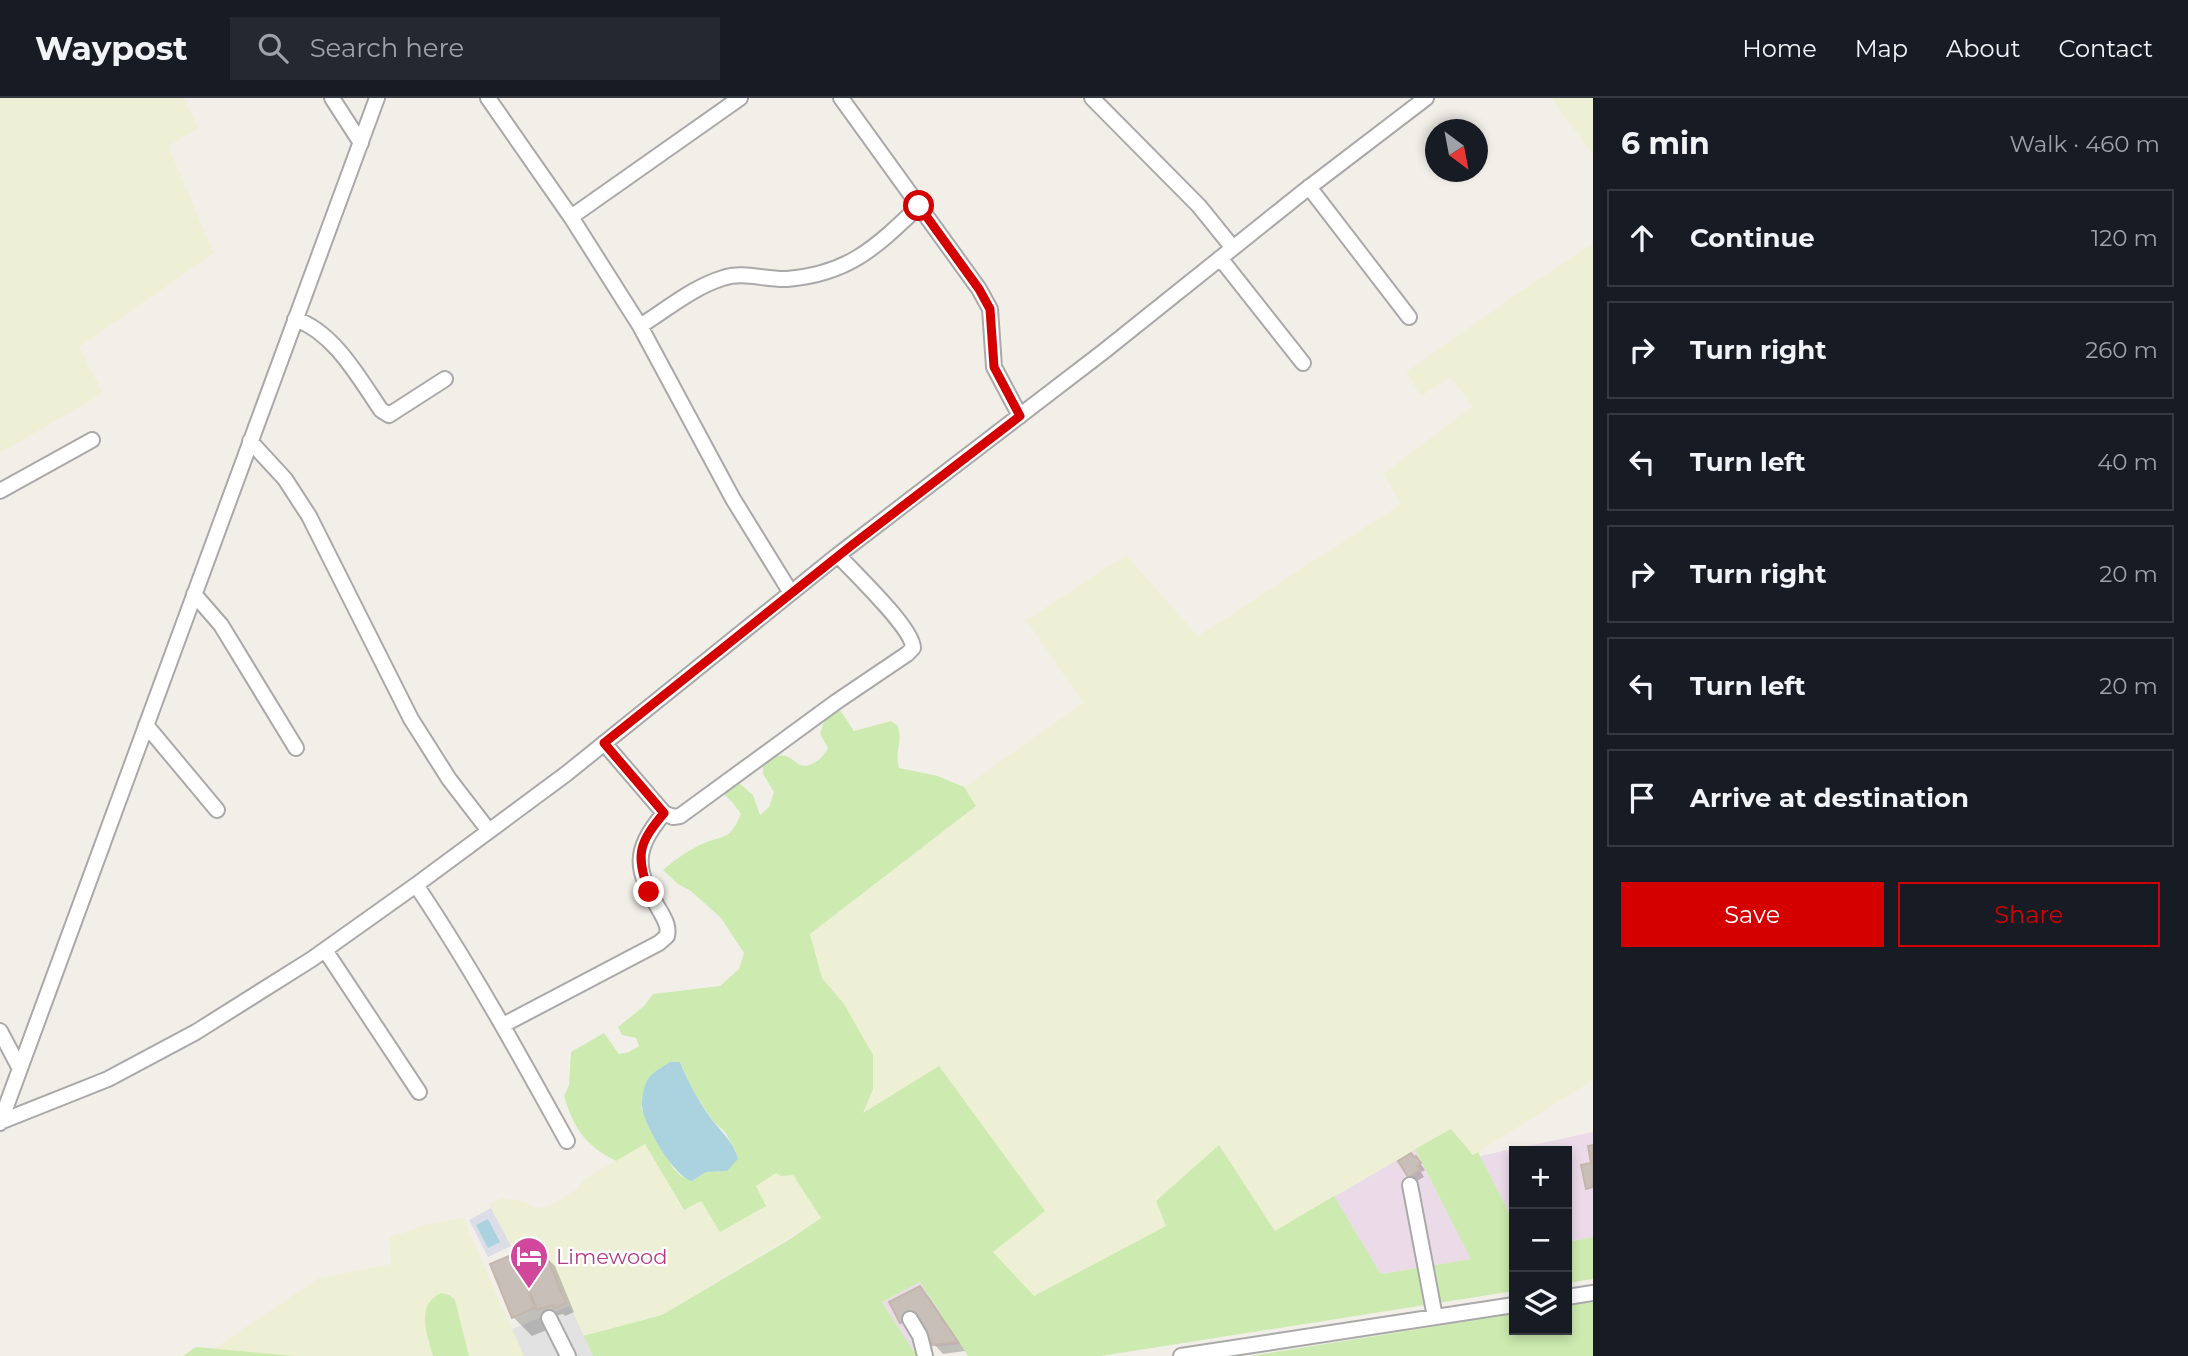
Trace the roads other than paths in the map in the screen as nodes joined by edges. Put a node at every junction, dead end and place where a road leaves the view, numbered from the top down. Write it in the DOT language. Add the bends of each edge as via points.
graph roads {
  1 [pos="332,98"];
  2 [pos="377,98"];
  3 [pos="488,98"];
  4 [pos="740,98"];
  5 [pos="841,98"];
  6 [pos="1092,98"];
  7 [pos="1426,98"];
  8 [pos="360,143"];
  9 [pos="1309,187"];
  10 [pos="919,206"];
  11 [pos="571,217"];
  12 [pos="1233,248"];
  13 [pos="1220,258"];
  14 [pos="1409,317"];
  15 [pos="295,319"];
  16 [pos="640,326"];
  17 [pos="1303,363"];
  18 [pos="445,379"];
  19 [pos="1020,416"];
  20 [pos="92,440"];
  21 [pos="250,441"];
  22 [pos="0,491"];
  23 [pos="838,555"];
  24 [pos="791,593"];
  25 [pos="194,594"];
  26 [pos="145,725"];
  27 [pos="604,743"];
  28 [pos="296,748"];
  29 [pos="217,810"];
  30 [pos="664,813"];
  31 [pos="489,831"];
  32 [pos="416,885"];
  33 [pos="325,950"];
  34 [pos="503,1024"];
  35 [pos="0,1031"];
  36 [pos="19,1067"];
  37 [pos="419,1092"];
  38 [pos="0,1122"];
  39 [pos="567,1141"];
  40 [pos="1410,1185"];
  41 [pos="1593,1293"];
  42 [pos="1572,1296"];
  43 [pos="1509,1305"];
  44 [pos="1435,1312"];
  45 [pos="549,1318"];
  46 [pos="910,1319"];
  47 [pos="924,1352"];
  48 [pos="568,1356"];
  49 [pos="1181,1356"];
  1 -- 8 [label="street"];
  2 -- 8 [label="street"];
  3 -- 11 [label="street"];
  4 -- 11 [label="street"];
  5 -- 10 [label="street"];
  6 -- 12 [label="street" via="1199,206"];
  7 -- 9 [label="street"];
  8 -- 15 [label="street"];
  9 -- 12 [label="street"];
  9 -- 14 [label="street"];
  10 -- 16 [label="street" via="844,267 785,279 724,277"];
  10 -- 19 [label="street" via="990,309 994,367"];
  11 -- 16 [label="street"];
  12 -- 13 [label="street"];
  13 -- 17 [label="street"];
  13 -- 19 [label="street"];
  15 -- 18 [label="street" via="309,324 327,340 388,415"];
  15 -- 21 [label="street"];
  16 -- 24 [label="street" via="733,499"];
  19 -- 23 [label="street"];
  20 -- 22 [label="street"];
  21 -- 25 [label="street"];
  21 -- 31 [label="street" via="285,479 309,516 411,719"];
  23 -- 24 [label="street"];
  23 -- 30 [label="street" via="901,625 913,648 680,816"];
  24 -- 27 [label="street"];
  25 -- 26 [label="street"];
  25 -- 28 [label="street" via="221,625"];
  26 -- 29 [label="street"];
  26 -- 36 [label="street"];
  27 -- 30 [label="street"];
  27 -- 31 [label="street"];
  30 -- 34 [label="street" via="639,856 649,892 667,923 667,936"];
  31 -- 32 [label="street"];
  32 -- 33 [label="street"];
  32 -- 34 [label="street"];
  33 -- 37 [label="street"];
  33 -- 38 [label="street" via="155,1055"];
  34 -- 39 [label="street"];
  35 -- 36 [label="street"];
  36 -- 38 [label="street"];
  40 -- 44 [label="street"];
  41 -- 42 [label="street"];
  43 -- 44 [label="street"];
  44 -- 49 [label="street"];
  45 -- 48 [label="street"];
  46 -- 47 [label="street"];
}
